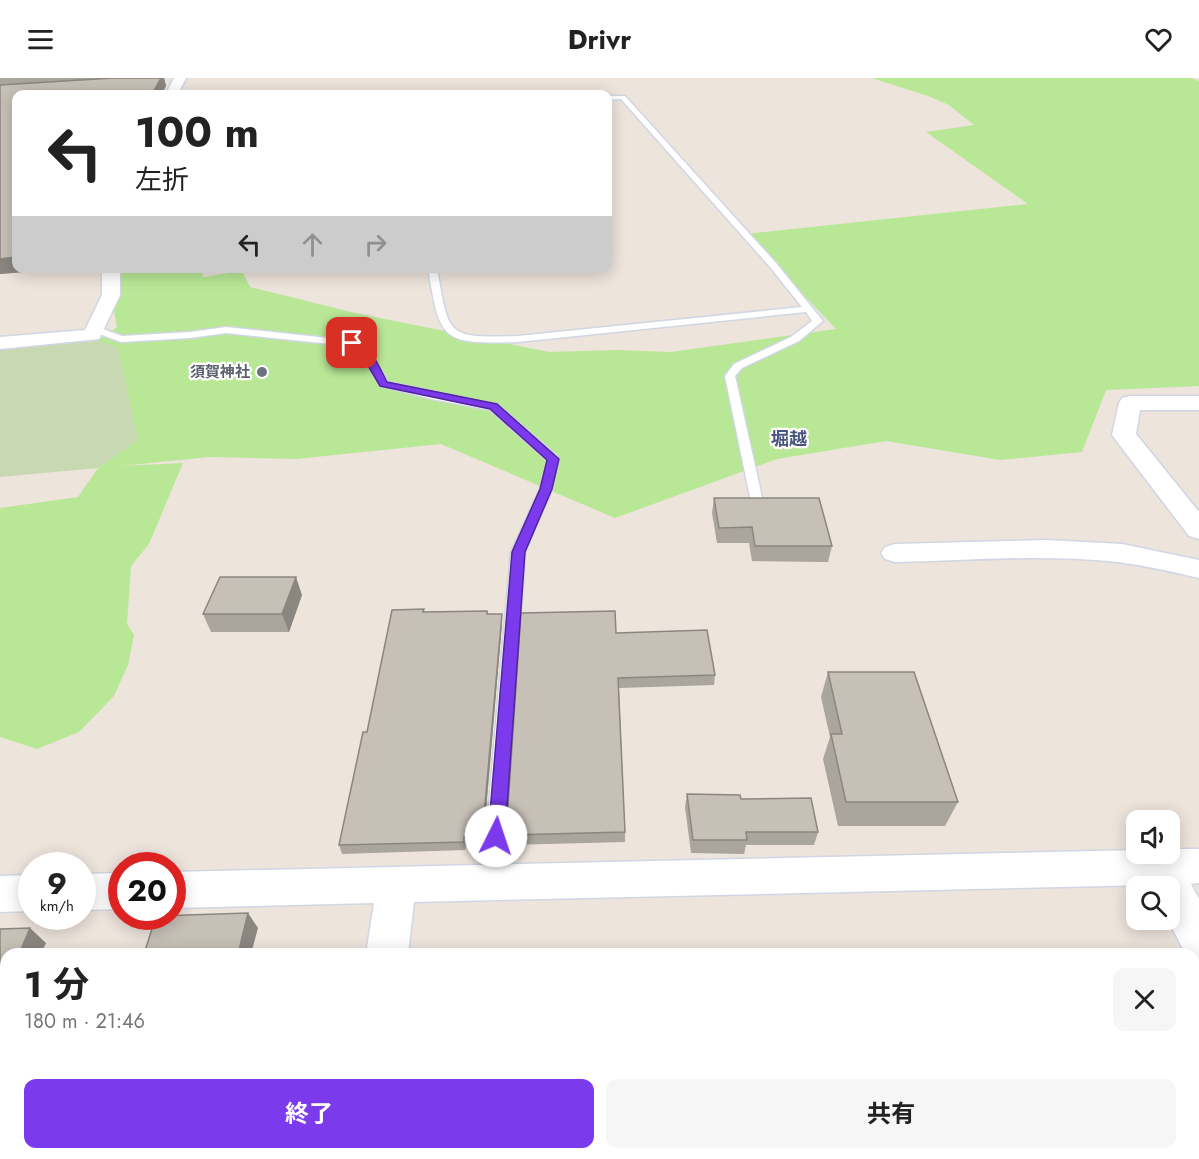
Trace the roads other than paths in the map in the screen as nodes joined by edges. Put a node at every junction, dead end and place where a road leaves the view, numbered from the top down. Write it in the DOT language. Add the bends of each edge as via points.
graph roads {
  1 [pos="612,98"];
  2 [pos="111,273"];
  3 [pos="433,273"];
  4 [pos="810,309"];
  5 [pos="95,329"];
  6 [pos="0,343"];
  7 [pos="1199,403"];
  8 [pos="756,497"];
  9 [pos="1199,530"];
  10 [pos="895,553"];
  11 [pos="1199,569"];
  12 [pos="1180,866"];
  13 [pos="492,883"];
  14 [pos="396,886"];
  15 [pos="186,890"];
  16 [pos="18,893"];
  17 [pos="0,894"];
  18 [pos="1199,939"];
  19 [pos="388,948"];
  1 -- 4 [label="lane" via="623,97"];
  2 -- 5 [label="street" via="111,295"];
  3 -- 4 [label="lane" via="444,324 453,333 486,339"];
  4 -- 8 [label="lane" via="818,321 795,339 738,366 730,376"];
  5 -- 6 [label="street" via="92,335"];
  5 -- 13 [label="lane" via="121,339 226,330 352,343 364,350 384,384 494,407 553,459 546,489 518,552"];
  7 -- 9 [label="street" via="1130,403 1124,435"];
  10 -- 11 [label="street" via="1097,551"];
  12 -- 13 [label="street"];
  12 -- 18 [label="street"];
  13 -- 14 [label="street"];
  14 -- 15 [label="street"];
  14 -- 19 [label="street"];
  16 -- 17 [label="street"];
}
